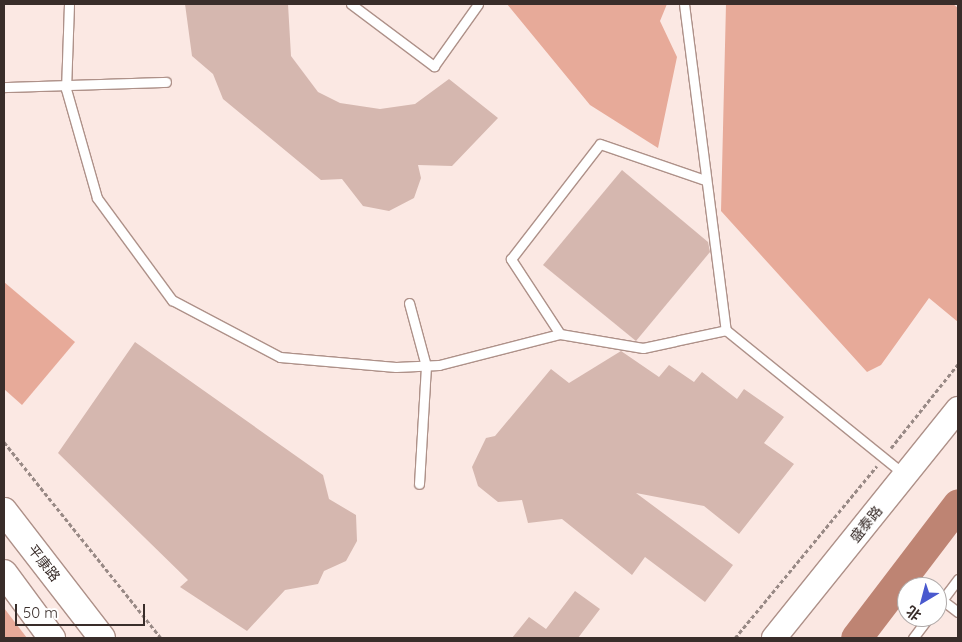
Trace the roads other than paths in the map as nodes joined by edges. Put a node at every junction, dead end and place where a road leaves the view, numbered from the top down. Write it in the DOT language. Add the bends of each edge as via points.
graph roads {
  1 [pos="69,4"];
  2 [pos="351,4"];
  3 [pos="478,4"];
  4 [pos="684,4"];
  5 [pos="166,82"];
  6 [pos="66,85"];
  7 [pos="4,87"];
  8 [pos="705,180"];
  9 [pos="408,303"];
  10 [pos="726,330"];
  11 [pos="560,334"];
  12 [pos="426,366"];
  13 [pos="958,410"];
  14 [pos="906,475"];
  15 [pos="419,484"];
  16 [pos="4,511"];
  17 [pos="4,573"];
  18 [pos="958,579"];
  19 [pos="947,594"];
  20 [pos="921,627"];
  21 [pos="52,638"];
  22 [pos="102,638"];
  23 [pos="774,638"];
  24 [pos="913,638"];
  1 -- 6 [label="lane"];
  2 -- 3 [label="lane" via="434,66"];
  4 -- 8 [label="lane"];
  5 -- 6 [label="lane"];
  6 -- 7 [label="lane"];
  6 -- 12 [label="lane" via="97,198 172,300 280,357"];
  8 -- 10 [label="lane"];
  8 -- 11 [label="lane" via="600,144 511,258"];
  9 -- 12 [label="lane"];
  10 -- 11 [label="lane" via="642,348"];
  10 -- 14 [label="lane"];
  11 -- 12 [label="lane"];
  12 -- 15 [label="lane"];
  13 -- 14 [label="street, 盛泰路"];
  14 -- 23 [label="street, 盛泰路"];
  16 -- 22 [label="main road, 平康路"];
  17 -- 21 [label="main road"];
  18 -- 19 [label="lane"];
  20 -- 24 [label="lane"];
}
